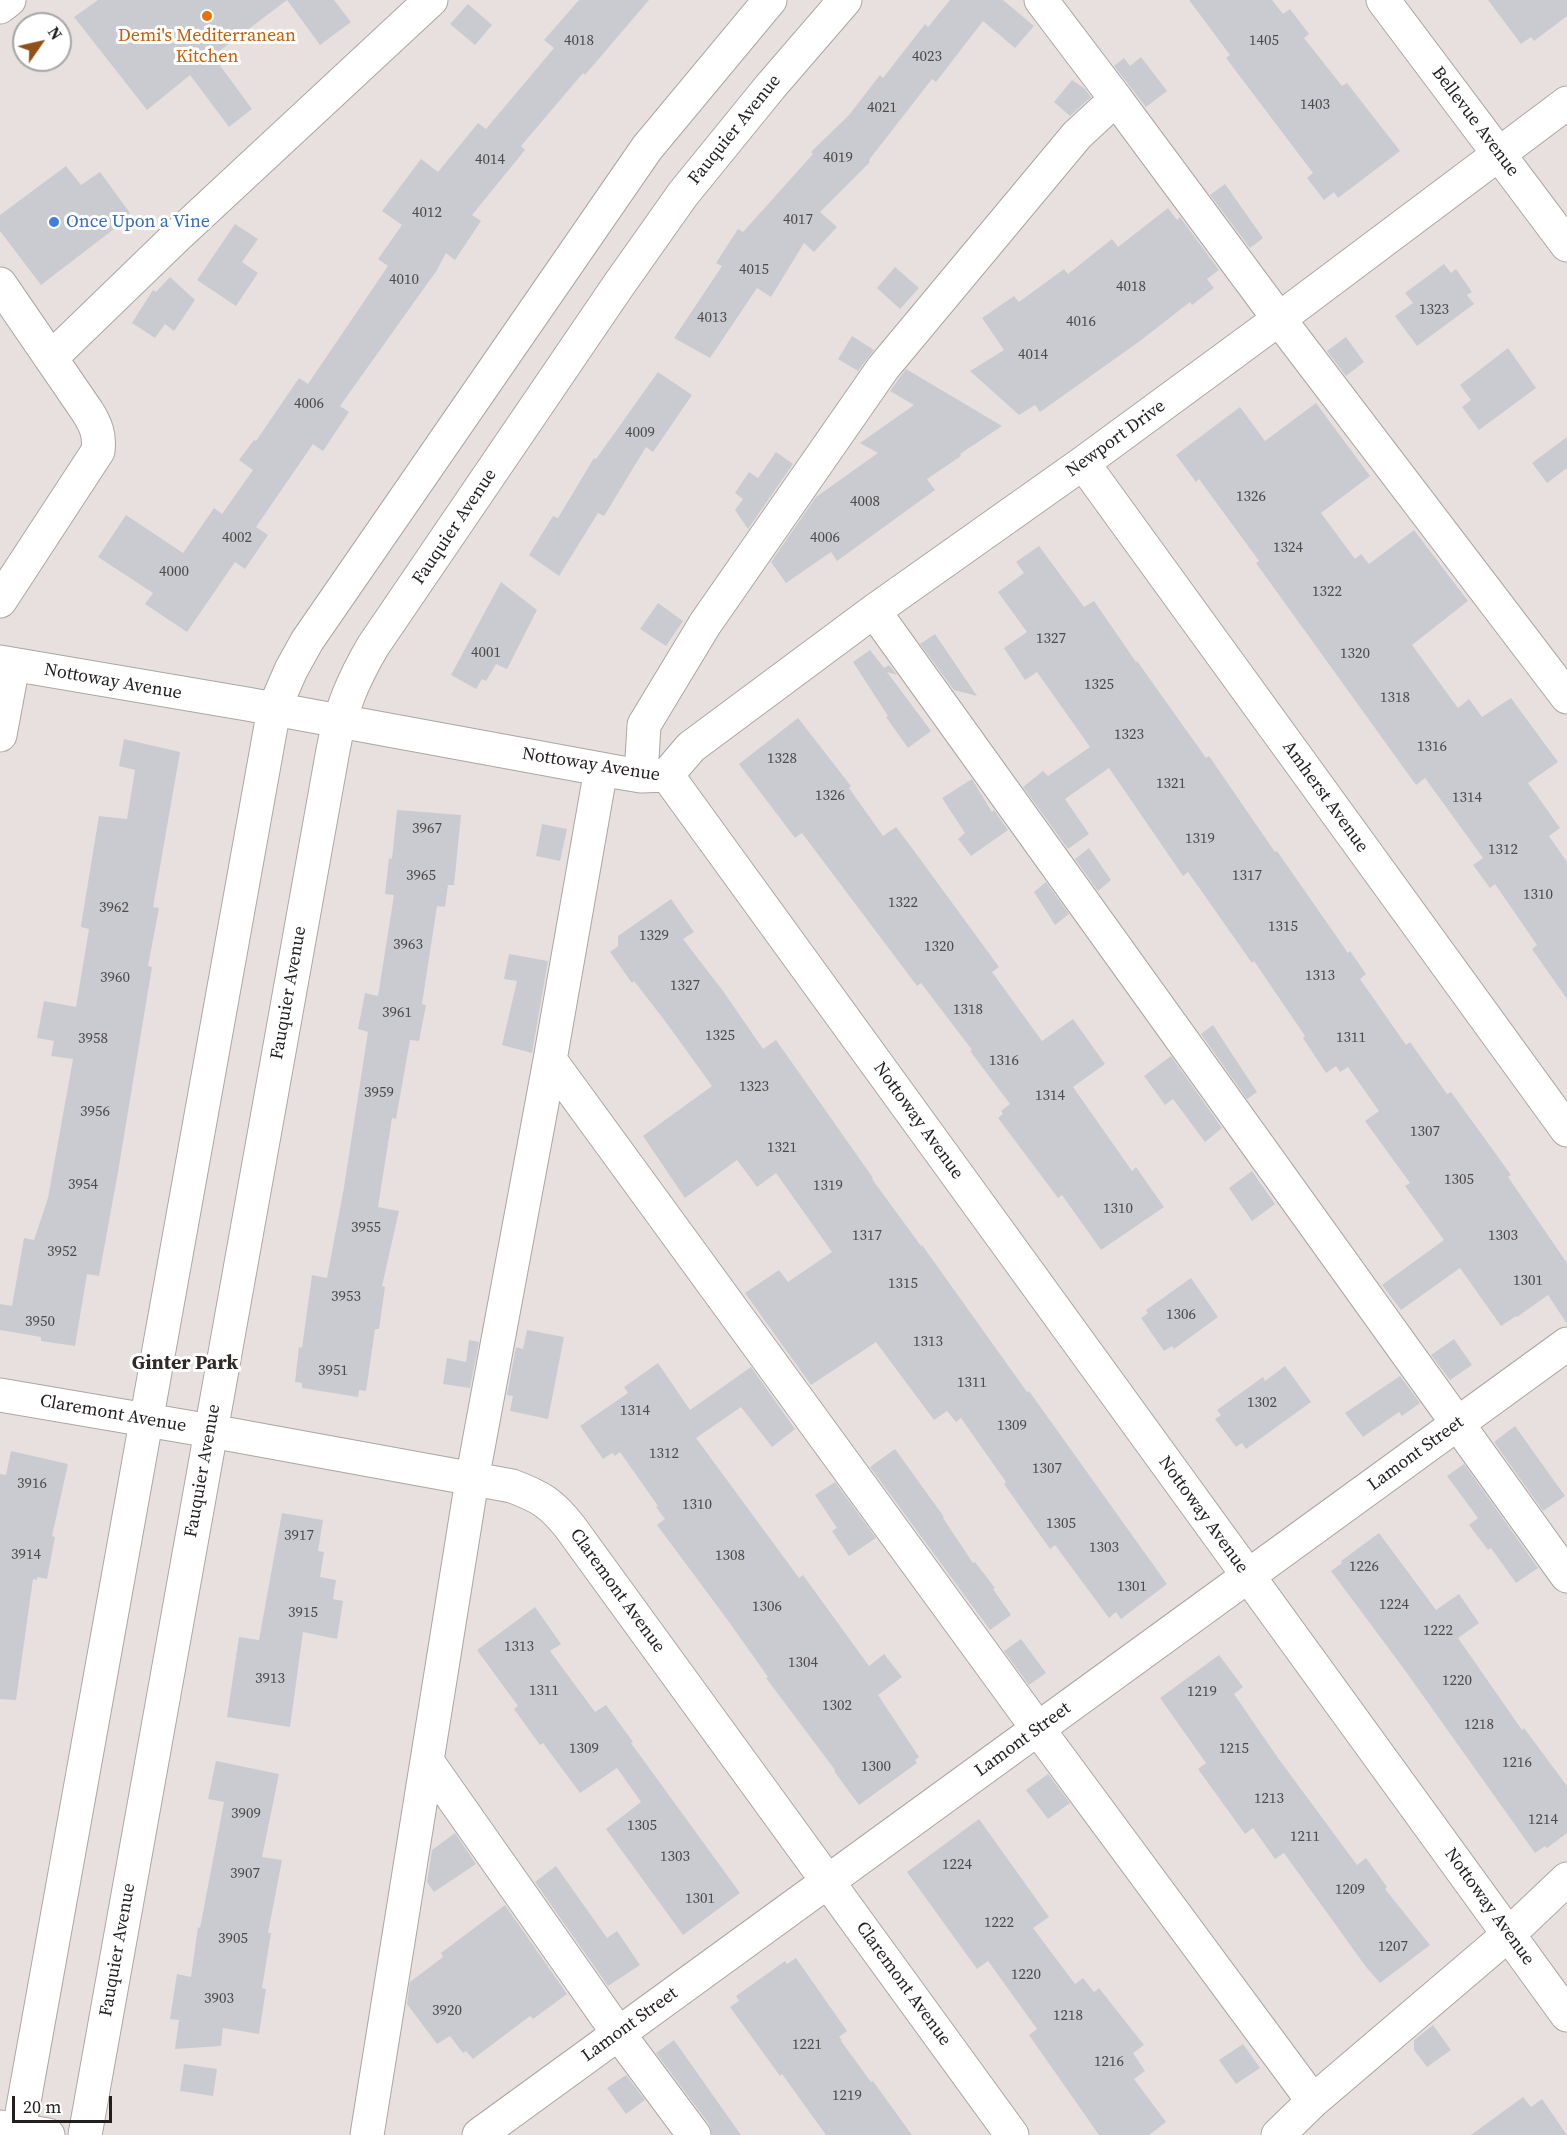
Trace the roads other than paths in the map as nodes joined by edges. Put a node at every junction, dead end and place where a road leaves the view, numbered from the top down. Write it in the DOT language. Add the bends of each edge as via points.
graph roads {
  1 [pos="9,0"];
  2 [pos="431,0"];
  3 [pos="770,0"];
  4 [pos="844,0"];
  5 [pos="1041,0"];
  6 [pos="1383,0"];
  7 [pos="0,7"];
  8 [pos="1116,99"];
  9 [pos="1567,104"];
  10 [pos="1499,154"];
  11 [pos="1567,245"];
  12 [pos="0,284"];
  13 [pos="1279,319"];
  14 [pos="52,357"];
  15 [pos="1083,463"];
  16 [pos="0,601"];
  17 [pos="874,611"];
  18 [pos="6,663"];
  19 [pos="1567,697"];
  20 [pos="274,709"];
  21 [pos="338,721"];
  22 [pos="0,735"];
  23 [pos="601,769"];
  24 [pos="654,775"];
  25 [pos="550,1060"];
  26 [pos="1567,1130"];
  27 [pos="1567,1344"];
  28 [pos="0,1395"];
  29 [pos="146,1421"];
  30 [pos="1458,1424"];
  31 [pos="211,1431"];
  32 [pos="472,1480"];
  33 [pos="1567,1576"];
  34 [pos="1249,1577"];
  35 [pos="1038,1729"];
  36 [pos="427,1761"];
  37 [pos="1567,1879"];
  38 [pos="828,1881"];
  39 [pos="1509,1935"];
  40 [pos="1567,2015"];
  41 [pos="618,2033"];
  42 [pos="1313,2101"];
  43 [pos="21,2132"];
  44 [pos="85,2135"];
  45 [pos="367,2135"];
  46 [pos="479,2135"];
  47 [pos="694,2135"];
  48 [pos="1012,2135"];
  49 [pos="1278,2135"];
  1 -- 7 [label="street"];
  2 -- 14 [label="street"];
  3 -- 20 [label="street" via="647,148 307,641"];
  4 -- 21 [label="street, Fauquier Avenue" via="683,194 374,646 357,674"];
  5 -- 8 [label="street"];
  6 -- 10 [label="street, Bellevue Avenue"];
  8 -- 13 [label="street"];
  8 -- 24 [label="street" via="1077,135 883,368 705,624 644,725"];
  9 -- 10 [label="street, Newport Drive"];
  10 -- 11 [label="street, Bellevue Avenue"];
  10 -- 13 [label="street, Newport Drive"];
  12 -- 14 [label="street"];
  13 -- 15 [label="street, Newport Drive"];
  13 -- 19 [label="street"];
  14 -- 16 [label="street" via="97,427 98,451"];
  15 -- 17 [label="street, Newport Drive"];
  15 -- 26 [label="street, Amherst Avenue"];
  17 -- 24 [label="street, Newport Drive"];
  17 -- 30 [label="street"];
  18 -- 20 [label="street, Nottoway Avenue"];
  18 -- 22 [label="street"];
  20 -- 21 [label="street, Nottoway Avenue"];
  20 -- 29 [label="street"];
  21 -- 23 [label="street, Nottoway Avenue"];
  21 -- 31 [label="street, Fauquier Avenue"];
  23 -- 24 [label="street, Nottoway Avenue"];
  23 -- 25 [label="street"];
  24 -- 34 [label="street, Nottoway Avenue"];
  25 -- 32 [label="street"];
  25 -- 35 [label="street"];
  27 -- 30 [label="street, Lamont Street"];
  28 -- 29 [label="street, Claremont Avenue"];
  29 -- 31 [label="street, Claremont Avenue"];
  29 -- 43 [label="street"];
  30 -- 33 [label="street"];
  30 -- 34 [label="street, Lamont Street"];
  31 -- 32 [label="street, Claremont Avenue"];
  31 -- 44 [label="street, Fauquier Avenue"];
  32 -- 36 [label="street"];
  32 -- 38 [label="street, Claremont Avenue" via="512,1486 554,1507"];
  34 -- 35 [label="street, Lamont Street"];
  34 -- 39 [label="street, Nottoway Avenue"];
  35 -- 38 [label="street, Lamont Street"];
  35 -- 42 [label="street"];
  36 -- 41 [label="street"];
  36 -- 45 [label="street"];
  37 -- 39 [label="street"];
  38 -- 41 [label="street, Lamont Street"];
  38 -- 48 [label="street, Claremont Avenue"];
  39 -- 40 [label="street, Nottoway Avenue"];
  39 -- 42 [label="street"];
  41 -- 46 [label="street, Lamont Street"];
  41 -- 47 [label="street"];
  42 -- 49 [label="street"];
}
